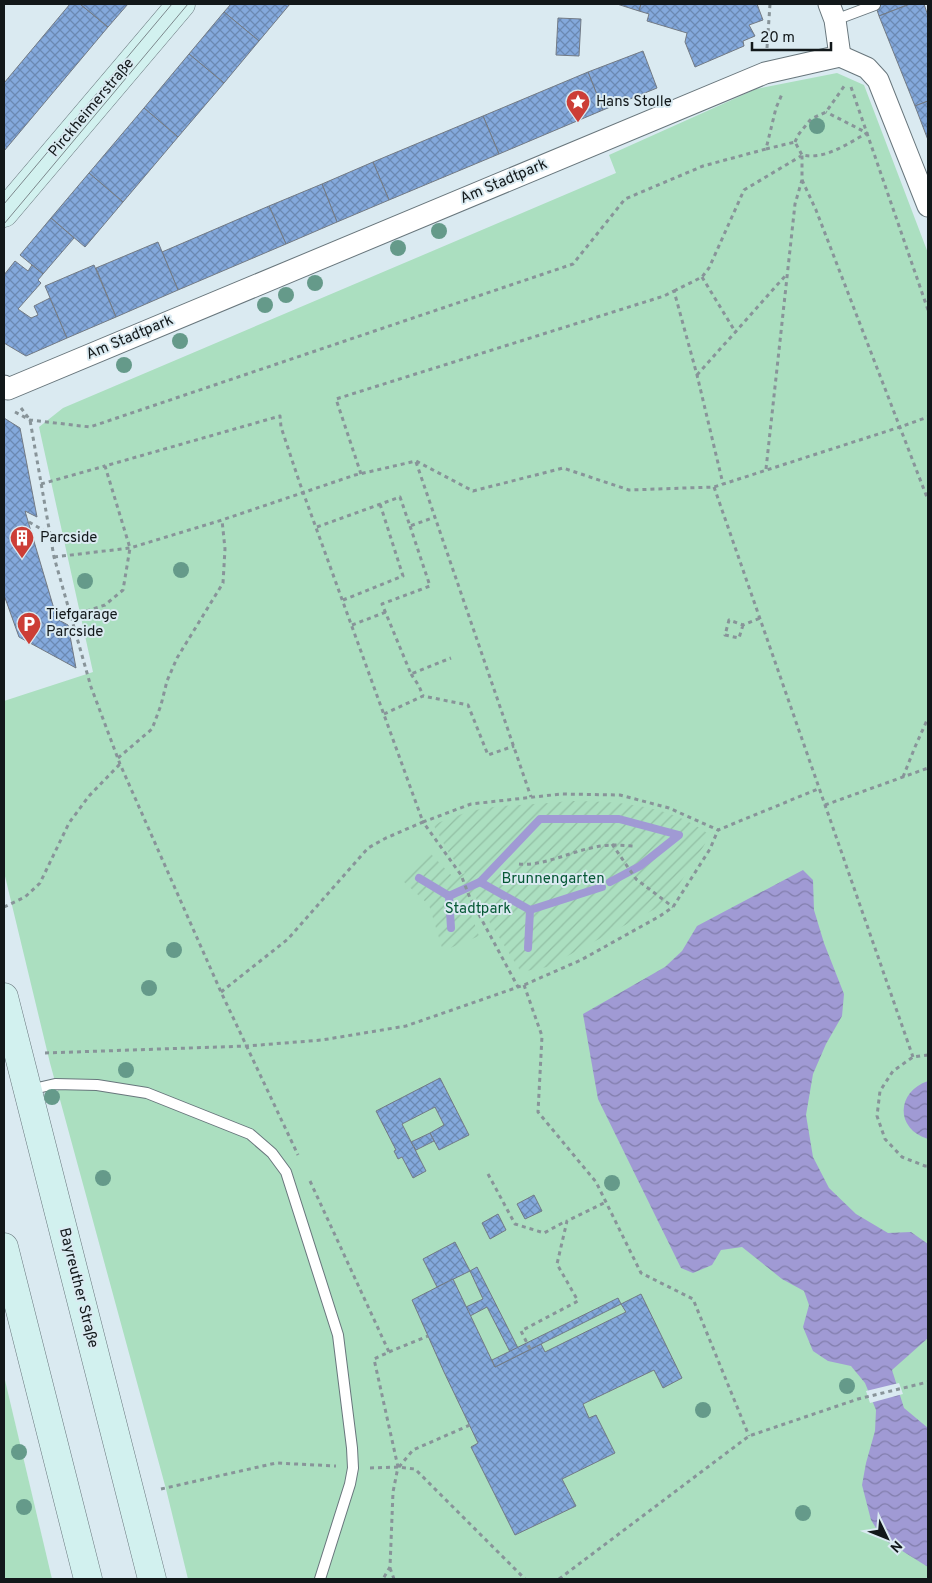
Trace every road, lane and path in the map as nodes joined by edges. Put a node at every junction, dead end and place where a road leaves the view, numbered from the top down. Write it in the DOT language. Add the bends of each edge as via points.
graph roads {
  1 [pos="181,4"];
  2 [pos="875,5"];
  3 [pos="832,12"];
  4 [pos="840,56"];
  5 [pos="848,80"];
  6 [pos="839,82"];
  7 [pos="784,92"];
  8 [pos="826,112"];
  9 [pos="866,133"];
  10 [pos="795,142"];
  11 [pos="766,149"];
  12 [pos="802,155"];
  13 [pos="802,180"];
  14 [pos="928,206"];
  15 [pos="4,213"];
  16 [pos="787,275"];
  17 [pos="702,277"];
  18 [pos="674,291"];
  19 [pos="928,310"];
  20 [pos="736,333"];
  21 [pos="697,375"];
  22 [pos="6,387"];
  23 [pos="928,417"];
  24 [pos="30,420"];
  25 [pos="900,427"];
  26 [pos="416,461"];
  27 [pos="105,466"];
  28 [pos="766,469"];
  29 [pos="361,474"];
  30 [pos="41,484"];
  31 [pos="723,484"];
  32 [pos="714,487"];
  33 [pos="304,492"];
  34 [pos="928,500"];
  35 [pos="380,504"];
  36 [pos="435,517"];
  37 [pos="222,520"];
  38 [pos="29,522"];
  39 [pos="317,526"];
  40 [pos="410,526"];
  41 [pos="50,534"];
  42 [pos="130,548"];
  43 [pos="54,557"];
  44 [pos="343,600"];
  45 [pos="386,612"];
  46 [pos="71,616"];
  47 [pos="760,618"];
  48 [pos="352,625"];
  49 [pos="742,625"];
  50 [pos="451,658"];
  51 [pos="411,674"];
  52 [pos="423,696"];
  53 [pos="384,714"];
  54 [pos="928,718"];
  55 [pos="514,746"];
  56 [pos="118,758"];
  57 [pos="120,764"];
  58 [pos="928,768"];
  59 [pos="903,778"];
  60 [pos="818,789"];
  61 [pos="532,797"];
  62 [pos="825,805"];
  63 [pos="423,822"];
  64 [pos="718,830"];
  65 [pos="612,844"];
  66 [pos="634,846"];
  67 [pos="519,864"];
  68 [pos="4,907"];
  69 [pos="673,907"];
  70 [pos="524,985"];
  71 [pos="518,987"];
  72 [pos="221,992"];
  73 [pos="4,997"];
  74 [pos="247,1046"];
  75 [pos="45,1053"];
  76 [pos="928,1055"];
  77 [pos="913,1057"];
  78 [pos="28,1091"];
  79 [pos="928,1166"];
  80 [pos="488,1174"];
  81 [pos="606,1202"];
  82 [pos="567,1221"];
  83 [pos="4,1247"];
  84 [pos="428,1336"];
  85 [pos="530,1350"];
  86 [pos="389,1352"];
  87 [pos="928,1382"];
  88 [pos="470,1426"];
  89 [pos="749,1436"];
  90 [pos="398,1467"];
  91 [pos="353,1468"];
  92 [pos="161,1489"];
  93 [pos="390,1567"];
  94 [pos="88,1579"];
  95 [pos="152,1579"];
  96 [pos="320,1579"];
  97 [pos="394,1579"];
  98 [pos="525,1579"];
  99 [pos="559,1579"];
  1 -- 15 [label="main road, Pirckheimerstraße"];
  2 -- 3 [label="lane"];
  3 -- 4 [label="street"];
  4 -- 14 [label="street" via="867,68 878,80"];
  4 -- 22 [label="street, Am Stadtpark" via="765,73"];
  5 -- 6 [label="path"];
  5 -- 8 [label="path"];
  5 -- 9 [label="path"];
  7 -- 11 [label="path" via="776,108"];
  8 -- 9 [label="path"];
  8 -- 10 [label="path" via="810,119"];
  9 -- 12 [label="path" via="834,151 813,158"];
  9 -- 19 [label="path"];
  10 -- 11 [label="path"];
  10 -- 12 [label="path"];
  11 -- 24 [label="path" via="703,166 624,199 573,264 90,428"];
  12 -- 13 [label="path"];
  12 -- 17 [label="path" via="744,190"];
  13 -- 16 [label="path" via="795,204"];
  13 -- 25 [label="path"];
  16 -- 20 [label="path"];
  16 -- 28 [label="path"];
  17 -- 18 [label="path"];
  17 -- 20 [label="path"];
  18 -- 21 [label="path"];
  18 -- 29 [label="path" via="336,399"];
  20 -- 21 [label="path"];
  21 -- 31 [label="path"];
  22 -- 24 [label="path"];
  23 -- 25 [label="path"];
  24 -- 30 [label="path"];
  25 -- 28 [label="path"];
  25 -- 34 [label="path"];
  26 -- 29 [label="path"];
  26 -- 32 [label="path" via="472,491 563,468 629,490"];
  26 -- 36 [label="path"];
  27 -- 30 [label="path"];
  27 -- 33 [label="path" via="280,416"];
  27 -- 42 [label="path"];
  28 -- 31 [label="path"];
  29 -- 33 [label="path"];
  30 -- 41 [label="path"];
  31 -- 32 [label="path"];
  32 -- 47 [label="path"];
  33 -- 37 [label="path"];
  33 -- 39 [label="path"];
  35 -- 39 [label="path"];
  35 -- 40 [label="path" via="400,497"];
  35 -- 44 [label="path" via="403,576"];
  36 -- 40 [label="path"];
  36 -- 55 [label="path"];
  37 -- 42 [label="path"];
  37 -- 56 [label="path" via="225,549 223,583 178,658 152,728"];
  38 -- 41 [label="path"];
  39 -- 44 [label="path"];
  40 -- 45 [label="path" via="430,586 382,604"];
  41 -- 43 [label="path"];
  42 -- 43 [label="path"];
  42 -- 46 [label="path" via="123,590 105,605"];
  43 -- 46 [label="path"];
  44 -- 48 [label="path"];
  45 -- 48 [label="path"];
  45 -- 51 [label="path"];
  46 -- 56 [label="path" via="91,687"];
  47 -- 49 [label="path"];
  47 -- 60 [label="path"];
  48 -- 53 [label="path"];
  49 -- 49 [label="path" via="728,620 725,635 739,638"];
  50 -- 51 [label="path"];
  51 -- 52 [label="path"];
  52 -- 53 [label="path"];
  52 -- 55 [label="path" via="468,705 488,755"];
  53 -- 63 [label="path"];
  54 -- 59 [label="path"];
  55 -- 61 [label="path"];
  56 -- 57 [label="path"];
  57 -- 68 [label="path" via="89,796 69,823 40,883 25,897"];
  57 -- 72 [label="path"];
  58 -- 59 [label="path"];
  59 -- 62 [label="path"];
  60 -- 62 [label="path"];
  60 -- 64 [label="path"];
  61 -- 63 [label="path" via="471,804"];
  61 -- 64 [label="path" via="620,795 669,808"];
  62 -- 77 [label="path"];
  63 -- 71 [label="path" via="461,875"];
  63 -- 72 [label="path" via="368,848 288,939"];
  64 -- 69 [label="path"];
  65 -- 66 [label="path"];
  65 -- 67 [label="path" via="532,865"];
  65 -- 69 [label="path" via="636,880"];
  69 -- 70 [label="path" via="581,960"];
  70 -- 71 [label="path"];
  70 -- 81 [label="path" via="542,1036 538,1112 596,1182"];
  71 -- 74 [label="path" via="406,1026 322,1040"];
  72 -- 74 [label="path"];
  73 -- 78 [label="main road, Bayreuther Straße"];
  74 -- 75 [label="path"];
  76 -- 77 [label="path"];
  77 -- 79 [label="path" via="893,1071 880,1091 877,1116 885,1139 902,1157"];
  78 -- 91 [label="lane" via="55,1084 97,1085 147,1093 250,1134 272,1153 286,1172 338,1334"];
  78 -- 95 [label="main road, Bayreuther Straße"];
  80 -- 82 [label="path" via="514,1224 544,1233"];
  81 -- 82 [label="path"];
  81 -- 89 [label="path" via="641,1273 693,1299"];
  82 -- 85 [label="path" via="557,1264 578,1302 522,1331"];
  83 -- 94 [label="main road"];
  84 -- 86 [label="path"];
  87 -- 89 [label="path" via="858,1399"];
  88 -- 90 [label="path" via="413,1450"];
  89 -- 99 [label="path"];
  90 -- 91 [label="path"];
  90 -- 98 [label="path" via="415,1469"];
  91 -- 92 [label="path" via="276,1463"];
  91 -- 96 [label="lane"];
  93 -- 97 [label="path"];
}
